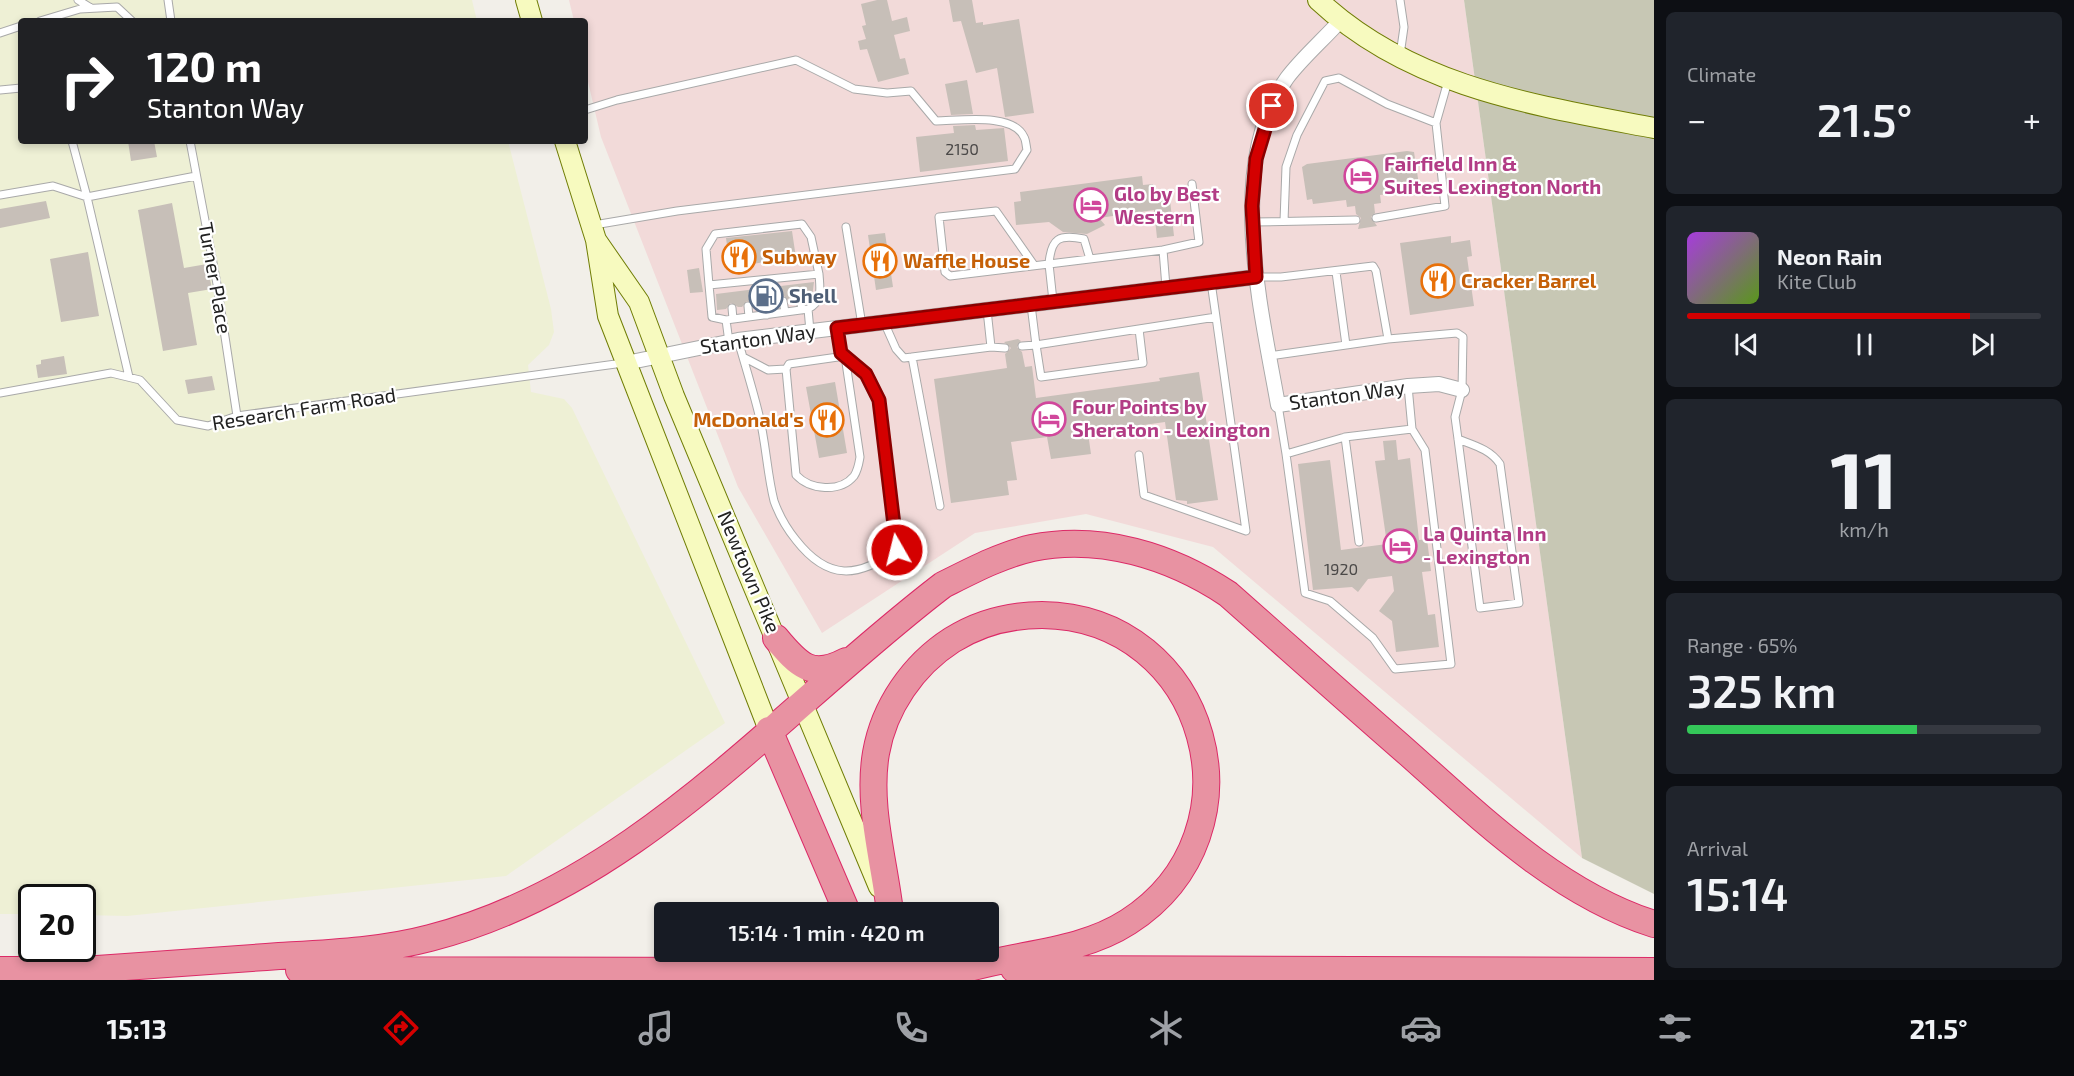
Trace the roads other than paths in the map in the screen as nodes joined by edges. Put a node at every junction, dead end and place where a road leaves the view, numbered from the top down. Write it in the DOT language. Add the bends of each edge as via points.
graph roads {
  1 [pos="78,0"];
  2 [pos="168,0"];
  3 [pos="526,0"];
  4 [pos="1318,0"];
  5 [pos="1400,0"];
  6 [pos="92,8"];
  7 [pos="52,18"];
  8 [pos="129,18"];
  9 [pos="171,18"];
  10 [pos="531,18"];
  11 [pos="1340,21"];
  12 [pos="18,27"];
  13 [pos="0,33"];
  14 [pos="1400,58"];
  15 [pos="1449,79"];
  16 [pos="18,88"];
  17 [pos="0,90"];
  18 [pos="588,109"];
  19 [pos="1436,123"];
  20 [pos="1654,128"];
  21 [pos="73,144"];
  22 [pos="191,144"];
  23 [pos="566,144"];
  24 [pos="196,176"];
  25 [pos="1192,184"];
  26 [pos="0,195"];
  27 [pos="87,197"];
  28 [pos="1376,218"];
  29 [pos="1356,220"];
  30 [pos="1284,221"];
  31 [pos="1253,222"];
  32 [pos="846,227"];
  33 [pos="594,233"];
  34 [pos="1162,250"];
  35 [pos="1090,259"];
  36 [pos="1049,264"];
  37 [pos="1035,266"];
  38 [pos="1336,272"];
  39 [pos="819,274"];
  40 [pos="1256,277"];
  41 [pos="762,280"];
  42 [pos="745,281"];
  43 [pos="1211,282"];
  44 [pos="730,283"];
  45 [pos="709,285"];
  46 [pos="1166,287"];
  47 [pos="763,288"];
  48 [pos="746,290"];
  49 [pos="730,292"];
  50 [pos="801,299"];
  51 [pos="783,301"];
  52 [pos="1053,301"];
  53 [pos="765,304"];
  54 [pos="1031,304"];
  55 [pos="748,306"];
  56 [pos="732,308"];
  57 [pos="805,309"];
  58 [pos="987,310"];
  59 [pos="785,312"];
  60 [pos="767,315"];
  61 [pos="749,317"];
  62 [pos="1216,317"];
  63 [pos="730,320"];
  64 [pos="884,322"];
  65 [pos="862,325"];
  66 [pos="837,328"];
  67 [pos="1139,329"];
  68 [pos="810,331"];
  69 [pos="1388,339"];
  70 [pos="733,341"];
  71 [pos="1036,345"];
  72 [pos="1346,345"];
  73 [pos="1022,346"];
  74 [pos="991,347"];
  75 [pos="1005,348"];
  76 [pos="659,354"];
  77 [pos="844,356"];
  78 [pos="1269,356"];
  79 [pos="743,357"];
  80 [pos="912,357"];
  81 [pos="626,363"];
  82 [pos="786,369"];
  83 [pos="129,377"];
  84 [pos="1408,386"];
  85 [pos="1462,390"];
  86 [pos="0,393"];
  87 [pos="1278,405"];
  88 [pos="237,416"];
  89 [pos="1412,429"];
  90 [pos="1345,437"];
  91 [pos="1458,440"];
  92 [pos="1286,454"];
  93 [pos="1140,455"];
  94 [pos="940,506"];
  95 [pos="1359,542"];
  96 [pos="776,638"];
  97 [pos="857,655"];
  98 [pos="803,702"];
  99 [pos="769,730"];
  100 [pos="843,902"];
  101 [pos="885,902"];
  102 [pos="888,902"];
  103 [pos="1654,924"];
  104 [pos="869,962"];
  105 [pos="910,962"];
  106 [pos="966,969"];
  107 [pos="0,970"];
  108 [pos="83,970"];
  109 [pos="1654,971"];
  110 [pos="876,980"];
  111 [pos="917,980"];
  1 -- 6 [label="lane"];
  2 -- 9 [label="lane"];
  3 -- 10 [label="main road"];
  4 -- 11 [label="main road"];
  5 -- 14 [label="lane" via="1404,27"];
  6 -- 7 [label="lane"];
  6 -- 8 [label="lane" via="117,6"];
  11 -- 14 [label="main road"];
  11 -- 31 [label="street" via="1287,78 1272,106 1256,159"];
  12 -- 13 [label="lane"];
  14 -- 15 [label="main road"];
  15 -- 19 [label="lane"];
  15 -- 20 [label="main road" via="1502,98"];
  16 -- 17 [label="lane"];
  18 -- 33 [label="lane" via="796,60 854,89 911,91 936,121 1009,123 1024,135 1027,150 1015,169 677,212"];
  19 -- 28 [label="lane" via="1445,206"];
  19 -- 30 [label="lane" via="1387,104 1339,78 1324,81 1286,167"];
  21 -- 27 [label="lane"];
  22 -- 24 [label="lane, Turner Place"];
  23 -- 33 [label="main road, Newtown Pike"];
  24 -- 27 [label="lane"];
  24 -- 88 [label="lane, Turner Place"];
  25 -- 34 [label="lane" via="1199,242"];
  26 -- 27 [label="lane" via="52,186"];
  27 -- 83 [label="lane"];
  29 -- 30 [label="lane"];
  30 -- 31 [label="lane"];
  31 -- 40 [label="street"];
  32 -- 65 [label="lane"];
  33 -- 76 [label="main road, Newtown Pike" via="639,302"];
  33 -- 81 [label="main road, Newtown Pike" via="608,316"];
  34 -- 35 [label="lane"];
  34 -- 46 [label="lane"];
  35 -- 36 [label="lane"];
  35 -- 36 [label="lane" via="1084,239 1063,237 1054,242"];
  36 -- 37 [label="lane"];
  36 -- 52 [label="lane"];
  37 -- 37 [label="lane" via="950,276 945,272 939,217 993,209"];
  38 -- 40 [label="lane"];
  38 -- 69 [label="lane" via="1373,266 1377,271"];
  38 -- 72 [label="lane"];
  39 -- 41 [label="lane" via="781,282"];
  39 -- 45 [label="lane" via="811,237 802,224 715,234 706,249"];
  39 -- 57 [label="lane" via="821,295 816,305"];
  40 -- 43 [label="street, Stanton Way"];
  40 -- 78 [label="street, Stanton Way"];
  41 -- 42 [label="lane"];
  41 -- 47 [label="lane"];
  42 -- 44 [label="lane"];
  42 -- 48 [label="lane"];
  43 -- 46 [label="street, Stanton Way"];
  43 -- 62 [label="lane"];
  44 -- 45 [label="lane"];
  44 -- 49 [label="lane"];
  45 -- 63 [label="lane" via="712,317"];
  46 -- 52 [label="street, Stanton Way"];
  50 -- 57 [label="lane"];
  51 -- 59 [label="lane"];
  52 -- 54 [label="street, Stanton Way"];
  53 -- 60 [label="lane"];
  54 -- 58 [label="street, Stanton Way"];
  54 -- 71 [label="lane"];
  55 -- 61 [label="lane"];
  56 -- 63 [label="lane"];
  57 -- 59 [label="lane"];
  57 -- 68 [label="lane"];
  58 -- 64 [label="street, Stanton Way"];
  58 -- 74 [label="lane"];
  59 -- 60 [label="lane"];
  60 -- 61 [label="lane"];
  61 -- 63 [label="lane"];
  62 -- 67 [label="lane"];
  62 -- 93 [label="lane" via="1246,531 1144,495"];
  63 -- 70 [label="lane"];
  64 -- 65 [label="street, Stanton Way"];
  64 -- 80 [label="lane" via="896,349 904,358"];
  65 -- 66 [label="street, Stanton Way"];
  66 -- 68 [label="street, Stanton Way"];
  66 -- 77 [label="lane"];
  67 -- 71 [label="lane"];
  67 -- 71 [label="lane" via="1143,363 1041,377"];
  68 -- 70 [label="street, Stanton Way"];
  69 -- 72 [label="lane"];
  69 -- 85 [label="lane" via="1457,333 1463,338"];
  70 -- 76 [label="street, Stanton Way"];
  70 -- 79 [label="lane"];
  71 -- 73 [label="lane"];
  72 -- 78 [label="lane"];
  74 -- 75 [label="lane"];
  74 -- 80 [label="lane"];
  76 -- 81 [label="street, Stanton Way"];
  76 -- 96 [label="main road, Newtown Pike"];
  77 -- 79 [label="lane" via="866,374 879,400 897,550 878,564 854,571 824,568 787,529 775,501"];
  77 -- 82 [label="lane" via="789,364"];
  77 -- 82 [label="lane" via="860,457 853,477 822,488 803,482 796,475"];
  78 -- 87 [label="street, Stanton Way"];
  79 -- 82 [label="lane" via="768,370"];
  80 -- 94 [label="lane"];
  81 -- 88 [label="lane, Research Farm Road"];
  81 -- 99 [label="main road, Newtown Pike"];
  83 -- 86 [label="lane" via="111,373"];
  83 -- 88 [label="lane, Research Farm Road" via="140,380 177,420 208,426"];
  84 -- 85 [label="street, Stanton Way" via="1439,384"];
  84 -- 87 [label="street, Stanton Way"];
  84 -- 89 [label="lane"];
  85 -- 91 [label="lane" via="1455,417"];
  87 -- 92 [label="lane"];
  89 -- 90 [label="lane"];
  89 -- 92 [label="lane" via="1425,450 1451,664 1395,669 1373,638 1330,601 1305,593"];
  90 -- 92 [label="lane"];
  90 -- 95 [label="lane"];
  91 -- 91 [label="lane" via="1480,608 1519,603 1500,464 1485,450"];
  96 -- 97 [label="highway" via="798,663 816,670 835,667"];
  96 -- 98 [label="main road, Newtown Pike"];
  97 -- 98 [label="highway"];
  97 -- 103 [label="highway" via="943,585 1031,548 1103,545 1155,557 1198,574 1228,594 1542,867 1630,916"];
  98 -- 99 [label="highway"];
  98 -- 101 [label="main road, Newtown Pike"];
  99 -- 100 [label="highway, Newtown Pike"];
  99 -- 108 [label="highway" via="694,795 595,868 546,895 470,926 429,939 366,950"];
  102 -- 106 [label="highway" via="876,823 876,753 900,691 919,667 960,635 1011,616 1079,618 1139,646 1179,689 1202,738 1208,790 1200,827 1185,865 1170,886 1127,923 1063,949"];
  104 -- 110 [label="highway"];
  105 -- 111 [label="highway"];
  106 -- 108 [label="highway, bridge"];
  106 -- 109 [label="highway"];
  107 -- 108 [label="highway"];
}
